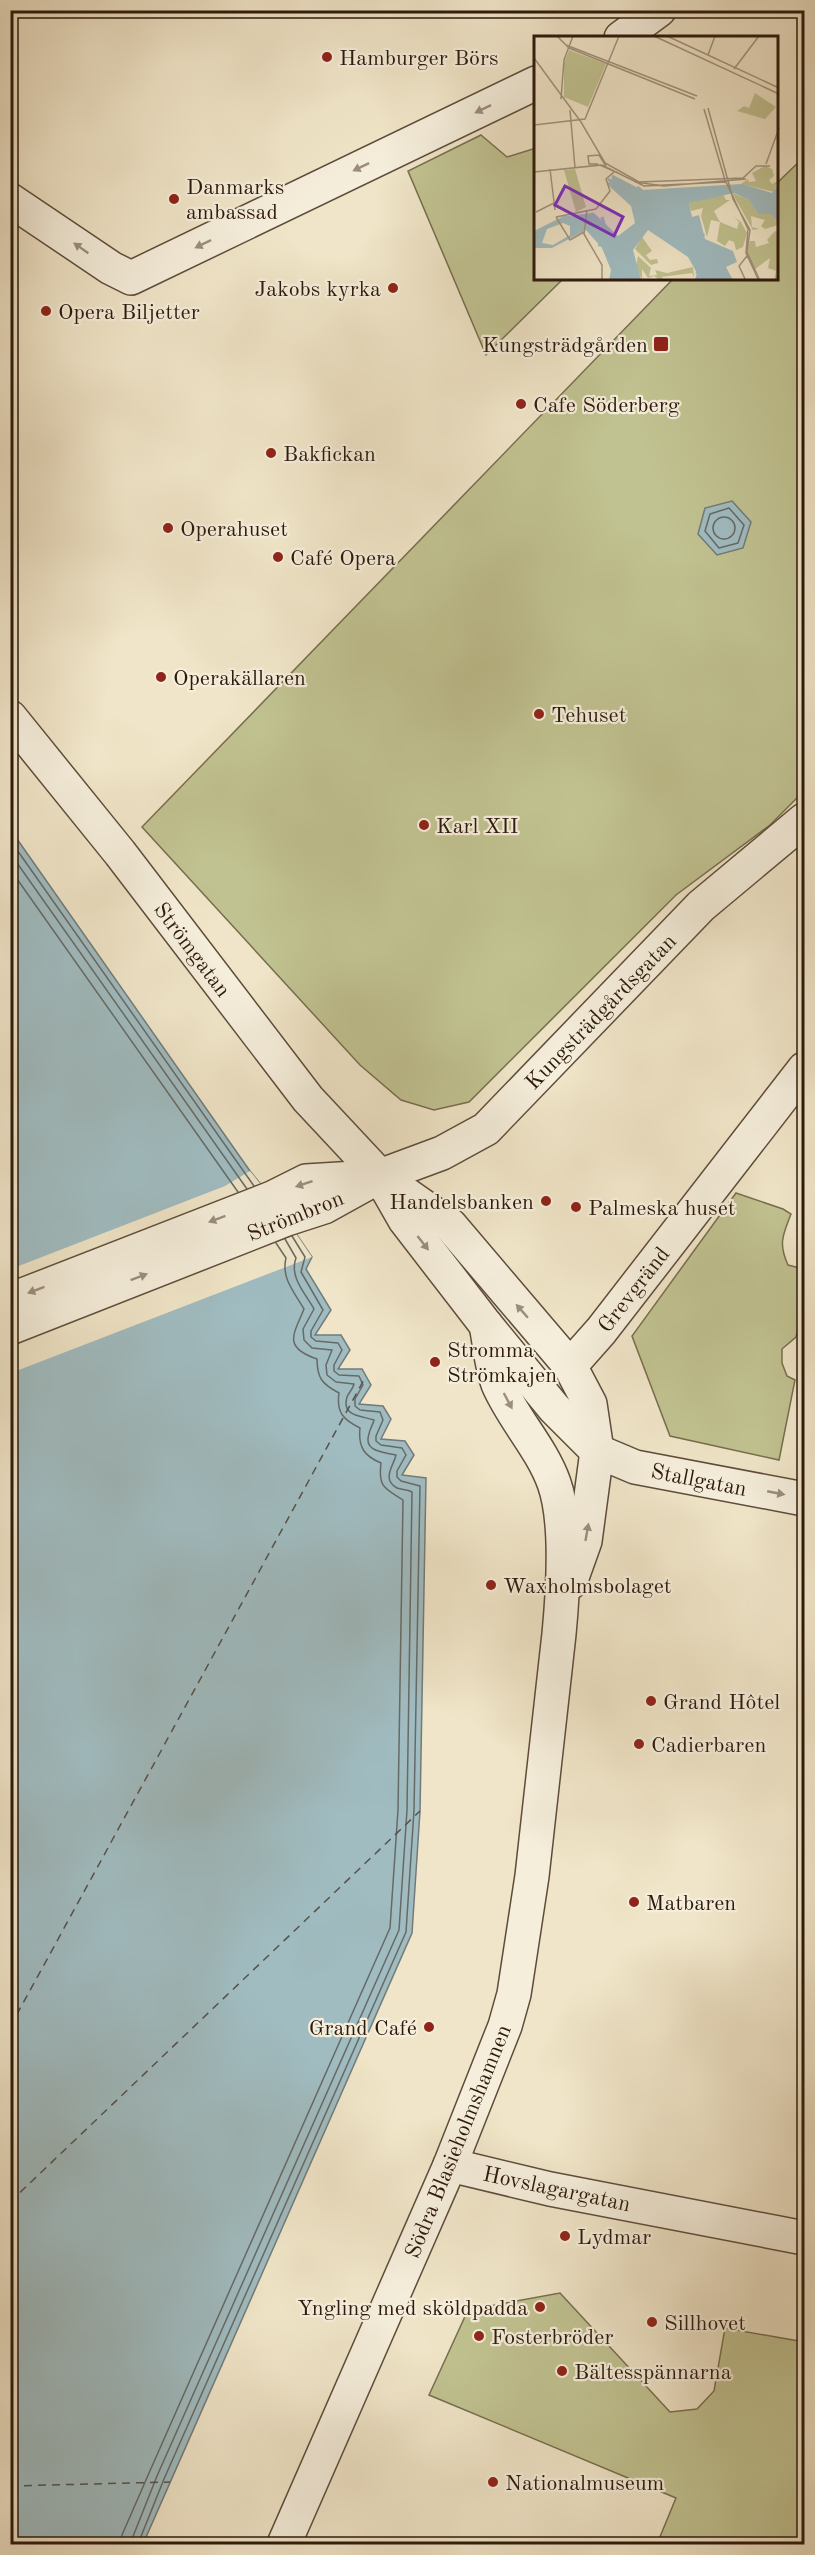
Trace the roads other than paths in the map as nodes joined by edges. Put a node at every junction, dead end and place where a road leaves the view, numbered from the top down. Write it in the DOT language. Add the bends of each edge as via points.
graph roads {
  1 [pos="659,10"];
  2 [pos="624,36"];
  3 [pos="534,84"];
  4 [pos="10,200"];
  5 [pos="10,717"];
  6 [pos="804,820"];
  7 [pos="804,1069"];
  8 [pos="380,1176"];
  9 [pos="279,1208"];
  10 [pos="10,1300"];
  11 [pos="486,1325"];
  12 [pos="10,1328"];
  13 [pos="570,1366"];
  14 [pos="597,1451"];
  15 [pos="804,1499"];
  16 [pos="561,1607"];
  17 [pos="450,2165"];
  18 [pos="804,2238"];
  19 [pos="284,2544"];
  1 -- 2 [label="street"];
  3 -- 4 [label="street, one-way" via="131,278"];
  5 -- 8 [label="street, Strömgatan" via="103,831 308,1099"];
  6 -- 8 [label="street, Kungsträdgårdsgatan" via="701,906 486,1129 442,1153"];
  7 -- 13 [label="street, Grevgränd"];
  8 -- 9 [label="street, Strömbron" via="324,1207"];
  8 -- 11 [label="street, Södra Blasieholmshamnen, one-way" via="405,1220"];
  13 -- 8 [label="street, Södra Blasieholmshamnen, one-way" via="450,1225"];
  9 -- 10 [label="street, Strömbron, one-way"];
  12 -- 9 [label="street, Strömbron, one-way"];
  11 -- 14 [label="street, Södra Blasieholmshamnen" via="554,1408"];
  11 -- 16 [label="street, Södra Blasieholmshamnen, one-way" via="497,1382 555,1484 562,1528"];
  13 -- 14 [label="street, Södra Blasieholmshamnen" via="590,1404"];
  14 -- 15 [label="street, Stallgatan, one-way" via="635,1467"];
  16 -- 14 [label="street, Södra Blasieholmshamnen, one-way" via="585,1541"];
  16 -- 17 [label="street, Södra Blasieholmshamnen" via="532,1876 514,1994 495,2055"];
  17 -- 18 [label="street, Hovslagargatan" via="550,2189"];
  17 -- 19 [label="street, Södra Blasieholmshamnen"];
}
